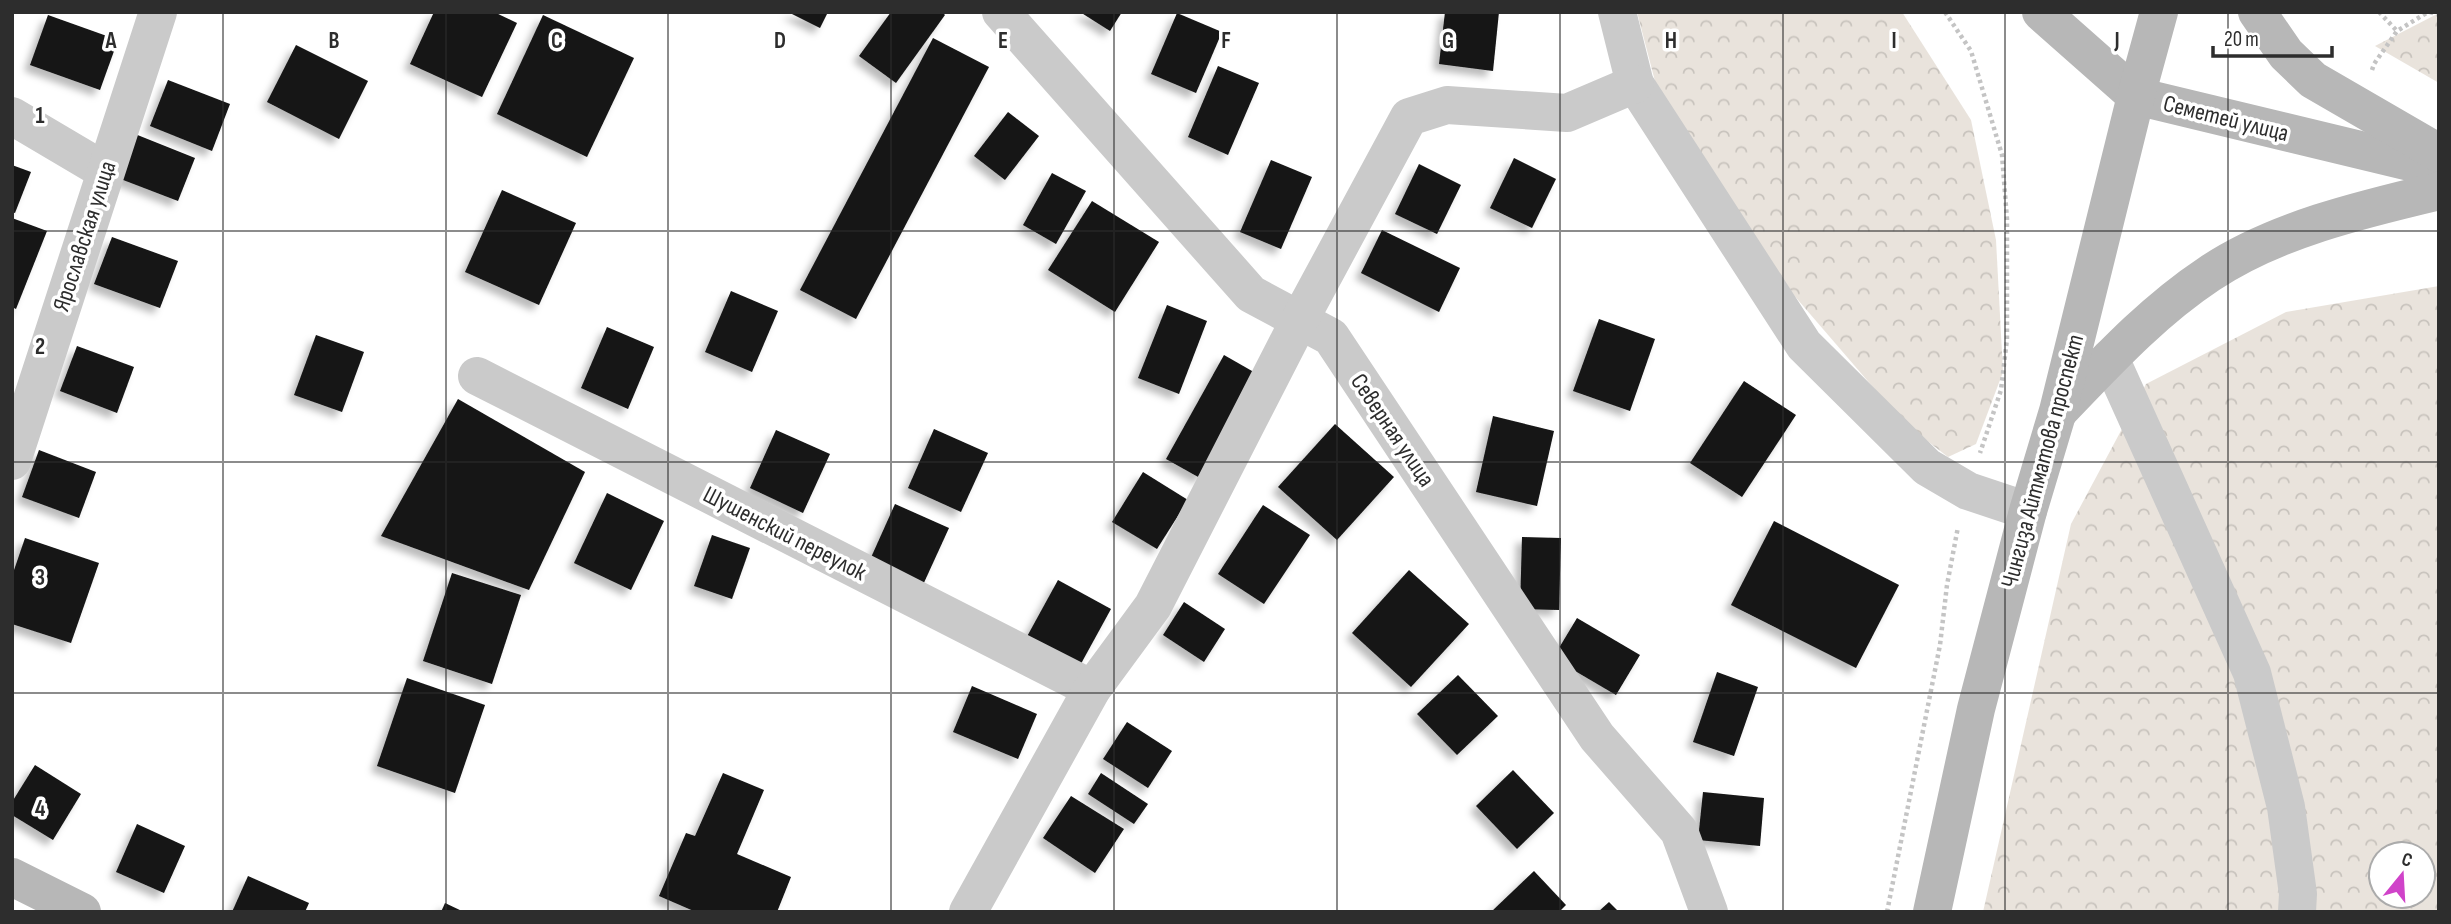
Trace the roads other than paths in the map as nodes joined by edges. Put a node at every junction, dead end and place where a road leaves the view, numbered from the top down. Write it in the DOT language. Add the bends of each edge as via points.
graph roads {
  1 [pos="158,12"];
  2 [pos="1001,12"];
  3 [pos="1617,12"];
  4 [pos="2041,12"];
  5 [pos="2159,12"];
  6 [pos="2257,12"];
  7 [pos="1636,85"];
  8 [pos="2136,96"];
  9 [pos="12,116"];
  10 [pos="2439,153"];
  11 [pos="2439,169"];
  12 [pos="105,172"];
  13 [pos="2439,191"];
  14 [pos="1300,320"];
  15 [pos="2110,358"];
  16 [pos="477,376"];
  17 [pos="2058,411"];
  18 [pos="12,461"];
  19 [pos="2028,510"];
  20 [pos="1092,689"];
  21 [pos="12,877"];
  22 [pos="82,912"];
  23 [pos="968,912"];
  24 [pos="1709,912"];
  25 [pos="1931,912"];
  26 [pos="2297,912"];
  1 -- 12 [label="street, Ярославская улица"];
  2 -- 14 [label="street, Северная улица" via="1251,294"];
  3 -- 7 [label="street"];
  4 -- 8 [label="main road, Семетей улица"];
  5 -- 8 [label="main road, Чингиза Айтматова проспект"];
  6 -- 10 [label="main road" via="2286,54 2313,80"];
  7 -- 14 [label="street" via="1567,113 1447,105 1409,117"];
  7 -- 19 [label="street" via="1804,345 1927,467 1968,491"];
  8 -- 11 [label="main road, Семетей улица"];
  8 -- 17 [label="main road, Чингиза Айтматова проспект"];
  9 -- 12 [label="street"];
  12 -- 18 [label="street, Ярославская улица"];
  13 -- 15 [label="main road" via="2307,228 2257,248 2211,272 2174,299"];
  14 -- 20 [label="street" via="1153,606"];
  14 -- 24 [label="street, Северная улица" via="1331,337 1597,737 1679,831"];
  15 -- 17 [label="main road"];
  15 -- 26 [label="street" via="2252,673 2286,807"];
  16 -- 20 [label="street, Шушенский переулок"];
  17 -- 19 [label="main road, Чингиза Айтматова проспект"];
  19 -- 25 [label="main road, Чингиза Айтматова проспект" via="1976,709"];
  20 -- 23 [label="street"];
  21 -- 22 [label="main road"];
}
